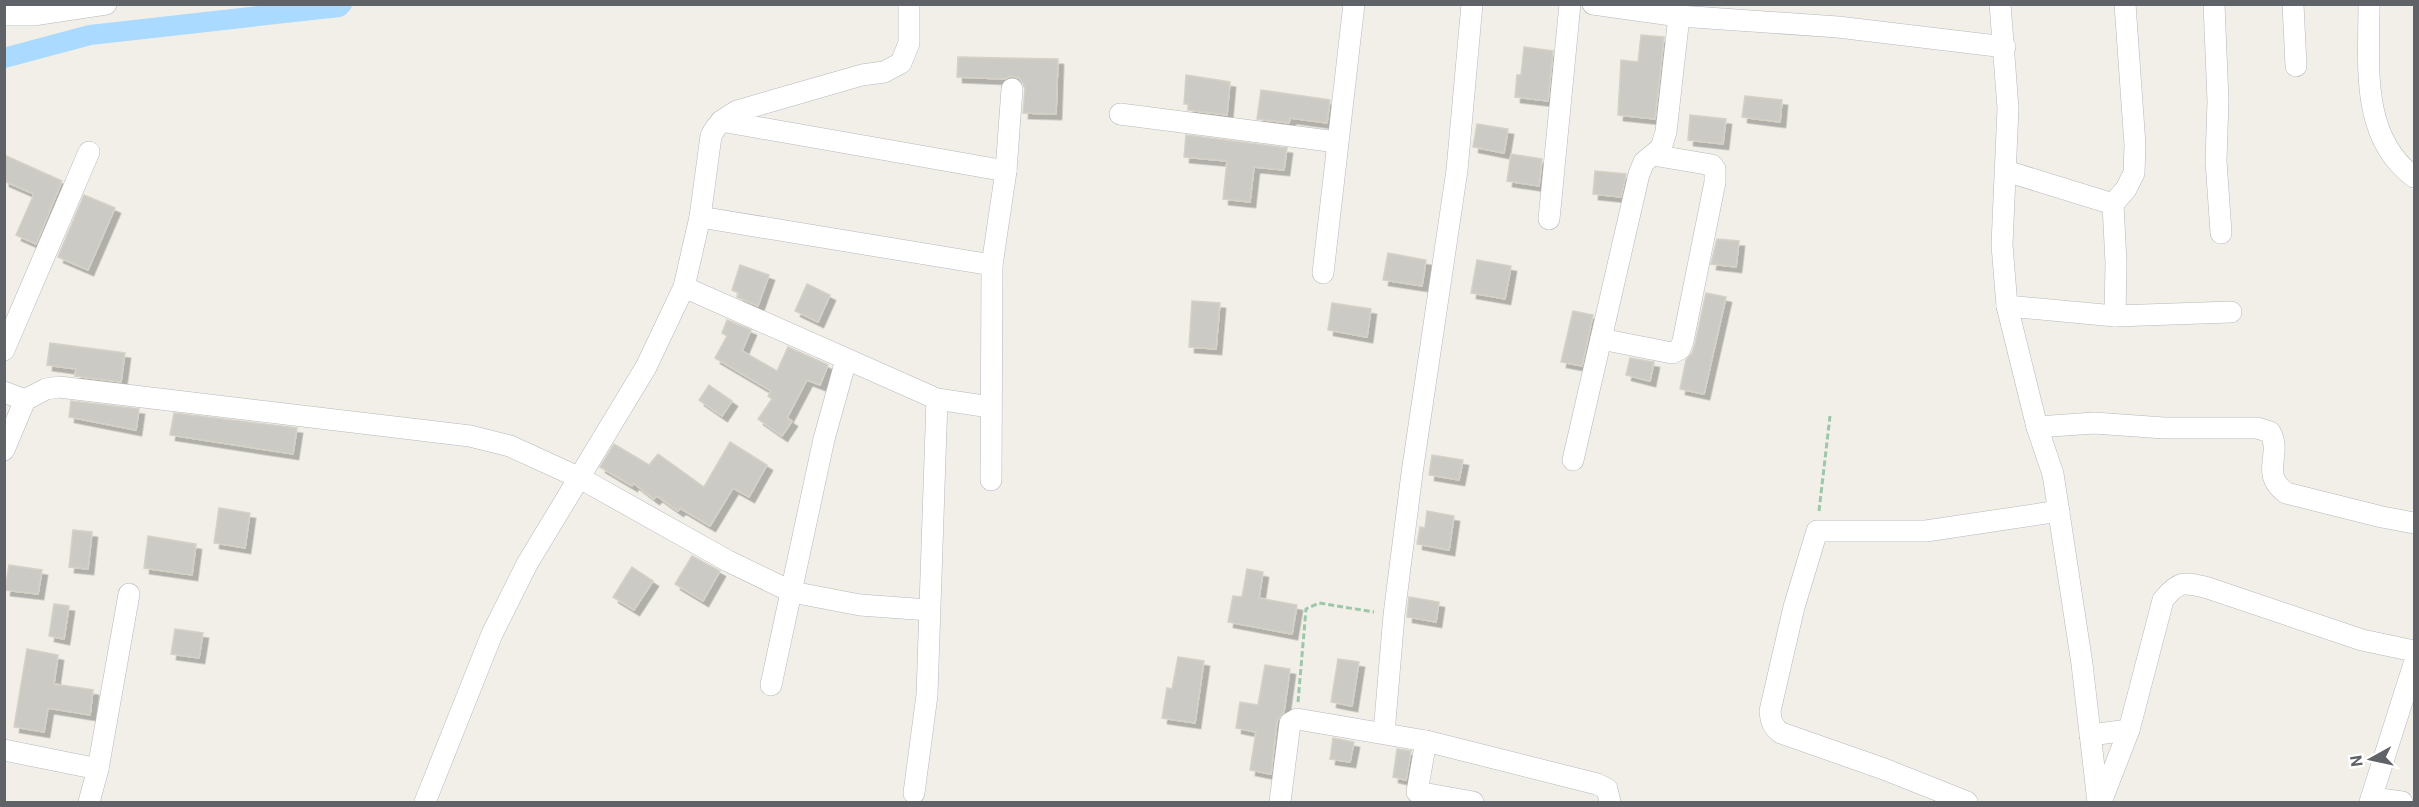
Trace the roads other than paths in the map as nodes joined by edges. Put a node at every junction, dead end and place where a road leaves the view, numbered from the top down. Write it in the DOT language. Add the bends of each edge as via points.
graph roads {
  1 [pos="106,4"];
  2 [pos="909,4"];
  3 [pos="1354,4"];
  4 [pos="1472,4"];
  5 [pos="1570,4"];
  6 [pos="1593,4"];
  7 [pos="2000,4"];
  8 [pos="2125,4"];
  9 [pos="2214,4"];
  10 [pos="2294,4"];
  11 [pos="2369,4"];
  12 [pos="4,15"];
  13 [pos="1679,16"];
  14 [pos="2005,47"];
  15 [pos="2296,66"];
  16 [pos="1012,89"];
  17 [pos="1120,114"];
  18 [pos="721,121"];
  19 [pos="1337,142"];
  20 [pos="88,152"];
  21 [pos="1653,155"];
  22 [pos="1006,171"];
  23 [pos="2006,171"];
  24 [pos="2415,177"];
  25 [pos="2113,204"];
  26 [pos="700,217"];
  27 [pos="1549,219"];
  28 [pos="2221,233"];
  29 [pos="992,265"];
  30 [pos="1323,273"];
  31 [pos="684,287"];
  32 [pos="2007,306"];
  33 [pos="2231,312"];
  34 [pos="2115,316"];
  35 [pos="1601,339"];
  36 [pos="4,351"];
  37 [pos="846,360"];
  38 [pos="4,392"];
  39 [pos="25,399"];
  40 [pos="937,399"];
  41 [pos="990,407"];
  42 [pos="2037,427"];
  43 [pos="4,450"];
  44 [pos="1573,460"];
  45 [pos="580,478"];
  46 [pos="990,480"];
  47 [pos="2059,511"];
  48 [pos="2415,523"];
  49 [pos="792,592"];
  50 [pos="129,594"];
  51 [pos="929,610"];
  52 [pos="2415,651"];
  53 [pos="2415,663"];
  54 [pos="771,685"];
  55 [pos="2128,730"];
  56 [pos="1384,732"];
  57 [pos="2090,735"];
  58 [pos="1426,741"];
  59 [pos="4,750"];
  60 [pos="98,769"];
  61 [pos="914,794"];
  62 [pos="1416,797"];
  63 [pos="2371,800"];
  64 [pos="89,802"];
  65 [pos="425,802"];
  66 [pos="1280,802"];
  67 [pos="1473,802"];
  68 [pos="1610,802"];
  69 [pos="1967,802"];
  70 [pos="2099,802"];
  71 [pos="2402,802"];
  1 -- 12 [label="street" via="33,15"];
  2 -- 18 [label="street" via="909,43 901,63 884,72 737,111"];
  3 -- 19 [label="street"];
  4 -- 56 [label="street" via="1457,170 1414,461"];
  5 -- 27 [label="street"];
  6 -- 13 [label="street"];
  7 -- 14 [label="street"];
  8 -- 25 [label="street" via="2134,174"];
  9 -- 28 [label="street"];
  10 -- 15 [label="street"];
  11 -- 24 [label="street" via="2369,82 2376,124 2398,165"];
  13 -- 14 [label="street" via="1838,27"];
  13 -- 21 [label="street" via="1666,132 1661,148"];
  14 -- 23 [label="street"];
  16 -- 22 [label="street"];
  17 -- 19 [label="street"];
  18 -- 22 [label="street"];
  18 -- 26 [label="street" via="711,136"];
  19 -- 30 [label="street"];
  20 -- 36 [label="street"];
  21 -- 35 [label="street" via="1644,162 1639,174"];
  21 -- 35 [label="street" via="1712,165 1715,169 1683,341 1680,349 1672,353"];
  22 -- 29 [label="street"];
  23 -- 25 [label="street"];
  23 -- 32 [label="street" via="2002,245"];
  25 -- 34 [label="street"];
  26 -- 29 [label="street"];
  26 -- 31 [label="street"];
  29 -- 41 [label="street"];
  31 -- 37 [label="street"];
  31 -- 45 [label="street" via="646,367"];
  32 -- 34 [label="street"];
  32 -- 42 [label="street"];
  33 -- 34 [label="street"];
  35 -- 44 [label="street"];
  37 -- 40 [label="street"];
  37 -- 49 [label="street" via="824,439"];
  38 -- 39 [label="street"];
  39 -- 43 [label="street"];
  39 -- 45 [label="street" via="59,387 470,436 510,446"];
  40 -- 41 [label="street"];
  40 -- 51 [label="street"];
  41 -- 46 [label="street"];
  42 -- 47 [label="street" via="2053,474"];
  42 -- 48 [label="street" via="2094,423 2257,428 2270,432 2274,440 2272,476 2286,493"];
  45 -- 49 [label="street" via="728,561"];
  45 -- 65 [label="street" via="527,564 492,634"];
  47 -- 57 [label="street"];
  47 -- 69 [label="street" via="1926,531 1817,531 1794,607 1770,711 1774,728"];
  49 -- 51 [label="street" via="860,605"];
  49 -- 54 [label="street"];
  50 -- 60 [label="street"];
  51 -- 61 [label="street" via="927,695"];
  52 -- 55 [label="street" via="2362,640 2187,582 2174,586 2163,600"];
  53 -- 63 [label="street"];
  55 -- 57 [label="street"];
  55 -- 70 [label="street"];
  56 -- 58 [label="street"];
  56 -- 66 [label="street" via="1298,719 1290,723"];
  57 -- 70 [label="street"];
  58 -- 62 [label="street"];
  58 -- 68 [label="street" via="1597,784 1607,789"];
  59 -- 60 [label="street"];
  60 -- 64 [label="street"];
  62 -- 67 [label="street"];
  63 -- 71 [label="street"];
}
